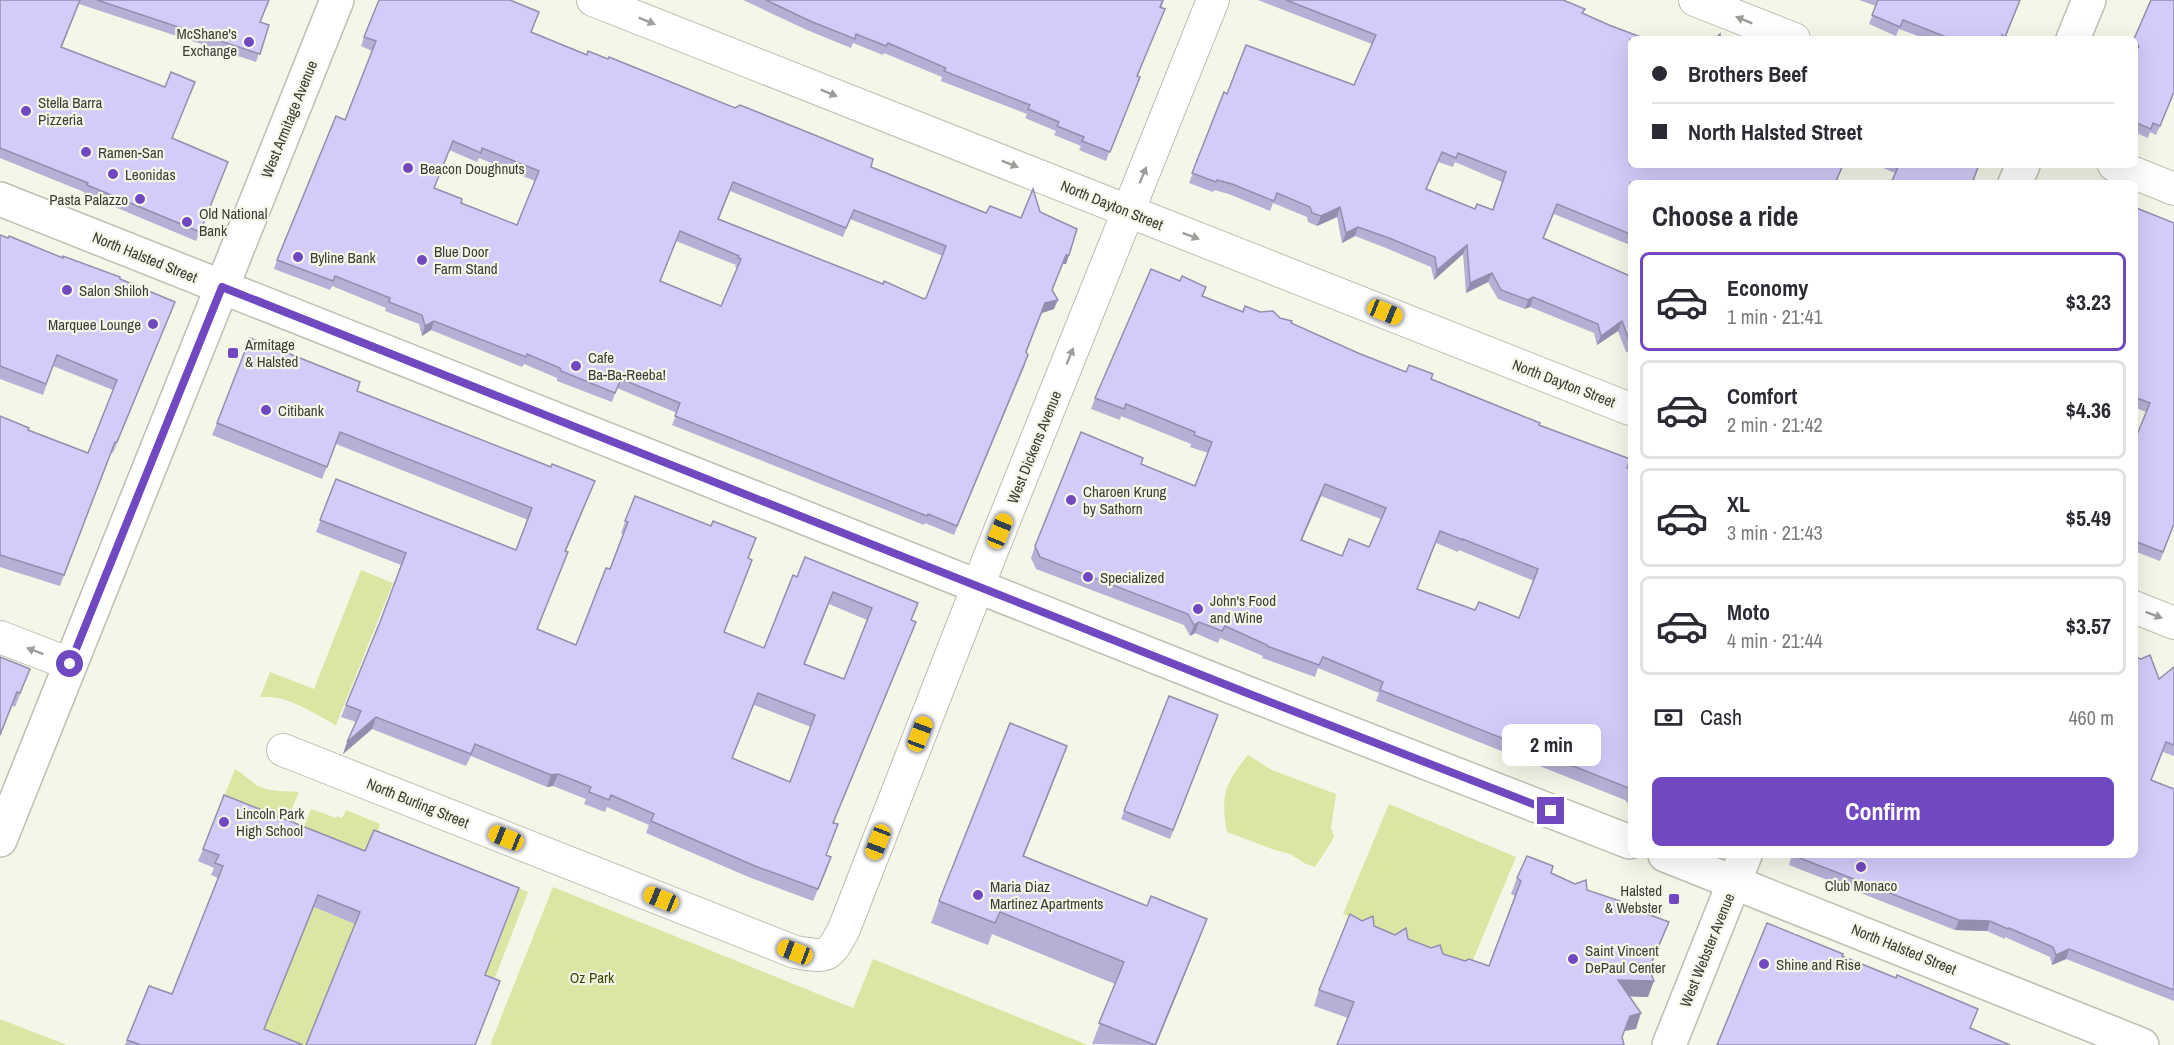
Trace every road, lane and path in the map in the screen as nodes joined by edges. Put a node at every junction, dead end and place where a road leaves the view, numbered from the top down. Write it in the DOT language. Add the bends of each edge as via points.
graph roads {
  1 [pos="337,0"];
  2 [pos="593,0"];
  3 [pos="1213,0"];
  4 [pos="1695,0"];
  5 [pos="2089,0"];
  6 [pos="1786,36"];
  7 [pos="2074,36"];
  8 [pos="2122,168"];
  9 [pos="2174,189"];
  10 [pos="0,199"];
  11 [pos="1128,211"];
  12 [pos="222,287"];
  13 [pos="1628,408"];
  14 [pos="978,586"];
  15 [pos="2138,610"];
  16 [pos="2174,623"];
  17 [pos="0,637"];
  18 [pos="70,664"];
  19 [pos="283,750"];
  20 [pos="0,840"];
  21 [pos="1628,841"];
  22 [pos="1681,858"];
  23 [pos="1740,869"];
  24 [pos="822,956"];
  25 [pos="1669,1045"];
  26 [pos="2142,1045"];
  1 -- 12 [label="main road, West Armitage Avenue"];
  2 -- 11 [label="street, North Dayton Street, one-way"];
  11 -- 3 [label="street, West Dickens Avenue, one-way"];
  6 -- 4 [label="street, one-way"];
  5 -- 7 [label="main road"];
  8 -- 9 [label="street"];
  10 -- 12 [label="main road, North Halsted Street"];
  11 -- 13 [label="street, North Dayton Street, one-way"];
  14 -- 11 [label="street, West Dickens Avenue, one-way"];
  12 -- 14 [label="main road, North Halsted Street"];
  12 -- 18 [label="main road, West Armitage Avenue"];
  14 -- 21 [label="main road, North Halsted Street"];
  14 -- 24 [label="street, West Dickens Avenue" via="844,929 832,951"];
  15 -- 16 [label="street, one-way"];
  18 -- 17 [label="street, one-way"];
  18 -- 20 [label="main road, West Armitage Avenue"];
  19 -- 24 [label="street, North Burling Street" via="795,952"];
  22 -- 23 [label="main road, North Halsted Street"];
  23 -- 25 [label="main road, West Webster Avenue"];
  23 -- 26 [label="main road, North Halsted Street"];
}
